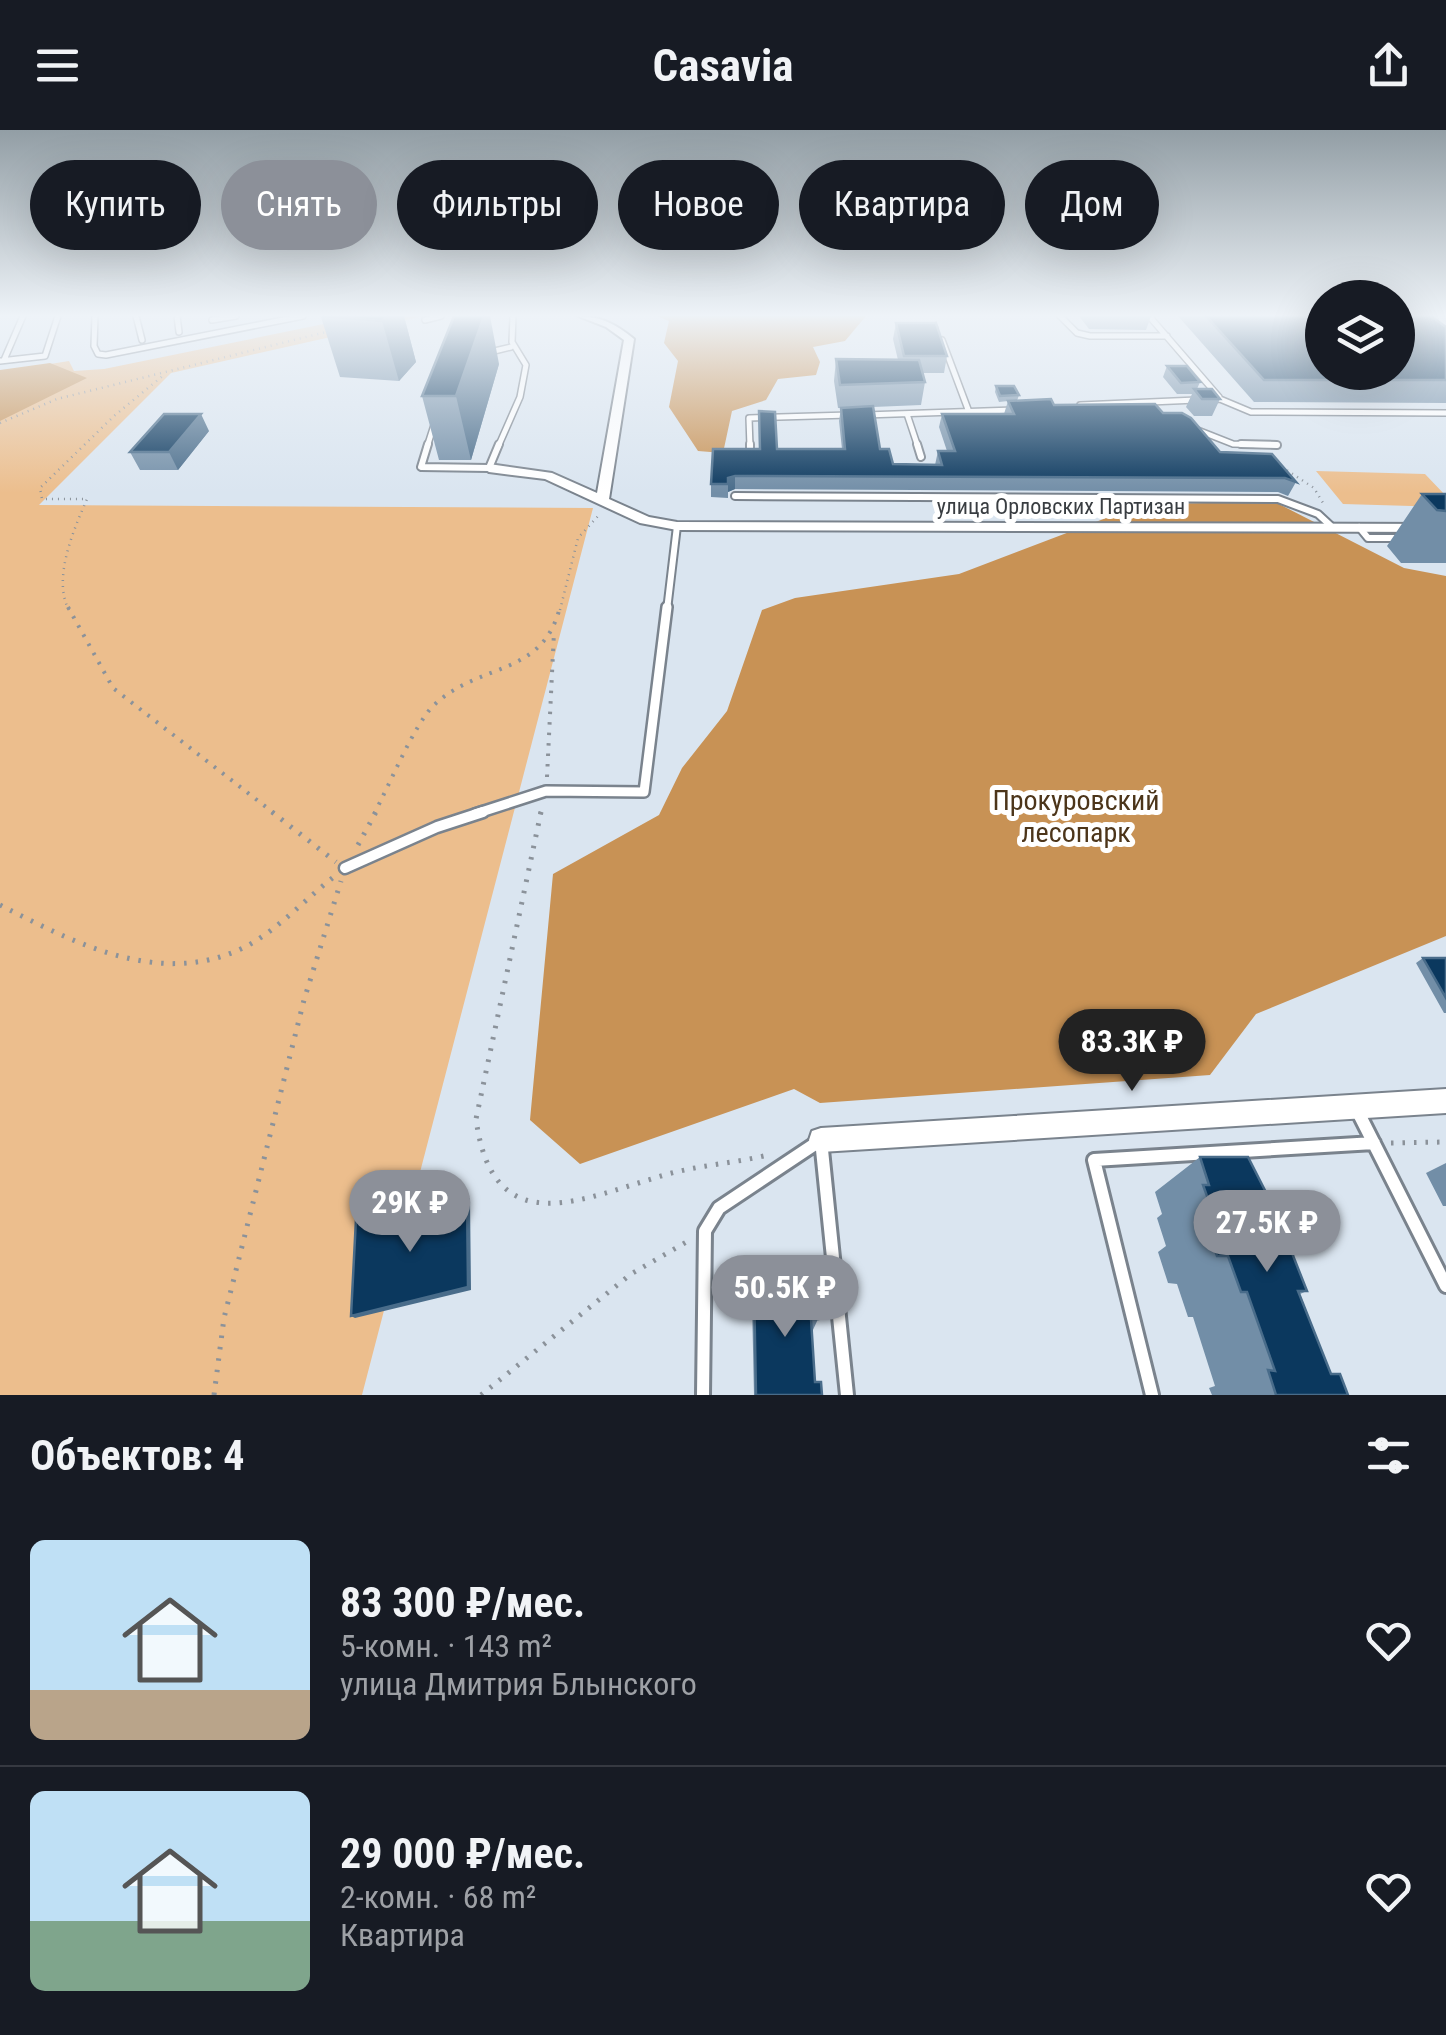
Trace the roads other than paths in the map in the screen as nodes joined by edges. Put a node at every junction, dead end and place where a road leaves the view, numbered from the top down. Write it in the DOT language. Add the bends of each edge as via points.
graph roads {
  1 [pos="524,375"];
  2 [pos="624,375"];
  3 [pos="955,375"];
  4 [pos="1200,375"];
  5 [pos="1220,399"];
  6 [pos="1152,400"];
  7 [pos="1072,406"];
  8 [pos="440,408"];
  9 [pos="1026,410"];
  10 [pos="969,412"];
  11 [pos="907,414"];
  12 [pos="1446,414"];
  13 [pos="1166,415"];
  14 [pos="1188,426"];
  15 [pos="1276,444"];
  16 [pos="750,455"];
  17 [pos="921,457"];
  18 [pos="488,468"];
  19 [pos="735,496"];
  20 [pos="606,502"];
  21 [pos="1328,522"];
  22 [pos="677,526"];
  23 [pos="1359,527"];
  24 [pos="1446,528"];
  25 [pos="1446,538"];
  26 [pos="345,868"];
  27 [pos="1446,1102"];
  28 [pos="1356,1107"];
  29 [pos="821,1140"];
  30 [pos="1374,1144"];
  31 [pos="1446,1286"];
  32 [pos="703,1395"];
  33 [pos="848,1395"];
  34 [pos="1152,1395"];
  1 -- 18 [label="lane"];
  2 -- 20 [label="street"];
  3 -- 10 [label="lane"];
  4 -- 5 [label="lane"];
  5 -- 6 [label="lane"];
  5 -- 12 [label="lane" via="1252,412"];
  6 -- 7 [label="lane"];
  6 -- 13 [label="lane"];
  8 -- 18 [label="lane" via="421,468"];
  9 -- 10 [label="lane"];
  10 -- 11 [label="lane"];
  11 -- 16 [label="lane" via="748,418"];
  11 -- 17 [label="lane"];
  14 -- 15 [label="lane" via="1234,444"];
  18 -- 20 [label="street, улица Орловских Партизан" via="548,476"];
  19 -- 21 [label="lane" via="1278,500"];
  20 -- 22 [label="street, улица Орловских Партизан"];
  21 -- 22 [label="street, улица Орловских Партизан"];
  21 -- 23 [label="street, улица Орловских Партизан"];
  22 -- 26 [label="lane" via="644,792 546,791 437,827"];
  23 -- 24 [label="street, улица Орловских Партизан"];
  23 -- 25 [label="lane" via="1368,538"];
  27 -- 28 [label="street"];
  28 -- 29 [label="street"];
  28 -- 30 [label="lane"];
  29 -- 32 [label="lane" via="719,1208 706,1231"];
  29 -- 33 [label="lane"];
  30 -- 31 [label="lane"];
  30 -- 34 [label="lane" via="1094,1160"];
}
